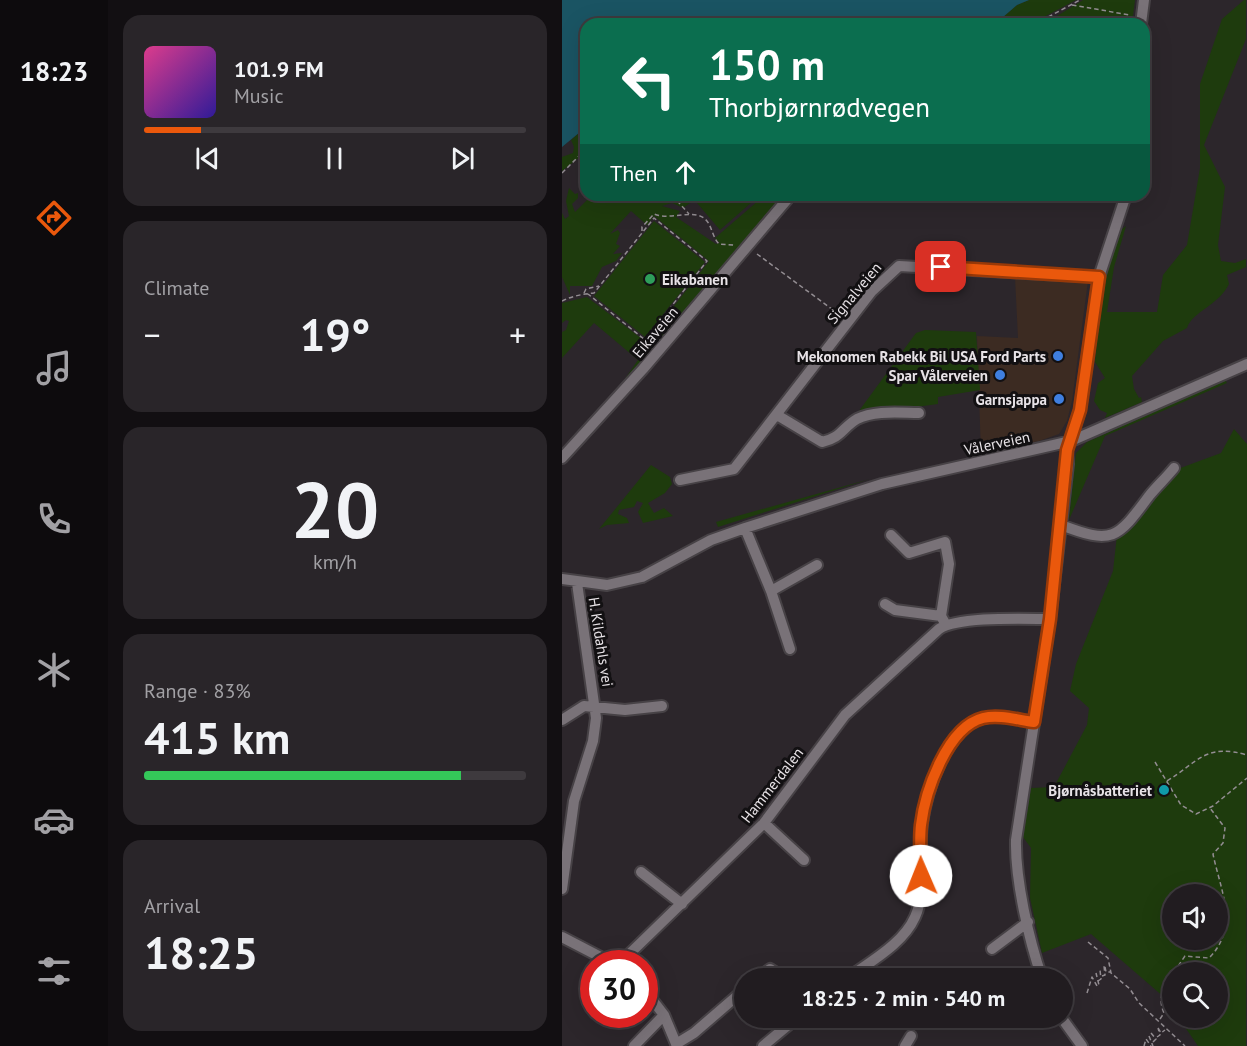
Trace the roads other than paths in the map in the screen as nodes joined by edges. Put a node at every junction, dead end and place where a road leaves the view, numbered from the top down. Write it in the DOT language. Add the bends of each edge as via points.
graph roads {
  1 [pos="1144,0"];
  2 [pos="1139,18"];
  3 [pos="786,201"];
  4 [pos="1124,201"];
  5 [pos="1099,277"];
  6 [pos="1246,364"];
  7 [pos="919,413"];
  8 [pos="777,415"];
  9 [pos="1070,441"];
  10 [pos="562,458"];
  11 [pos="1174,468"];
  12 [pos="680,480"];
  13 [pos="1061,525"];
  14 [pos="745,528"];
  15 [pos="891,535"];
  16 [pos="817,565"];
  17 [pos="562,579"];
  18 [pos="577,583"];
  19 [pos="771,591"];
  20 [pos="885,604"];
  21 [pos="1050,619"];
  22 [pos="943,620"];
  23 [pos="790,649"];
  24 [pos="596,705"];
  25 [pos="662,706"];
  26 [pos="562,720"];
  27 [pos="1034,722"];
  28 [pos="764,823"];
  29 [pos="804,860"];
  30 [pos="641,872"];
  31 [pos="562,890"];
  32 [pos="682,904"];
  33 [pos="1028,922"];
  34 [pos="562,937"];
  35 [pos="992,949"];
  36 [pos="587,950"];
  37 [pos="634,950"];
  38 [pos="861,968"];
  39 [pos="1039,968"];
  40 [pos="734,998"];
  41 [pos="658,1007"];
  42 [pos="664,1015"];
  43 [pos="785,1028"];
  44 [pos="1070,1028"];
  45 [pos="911,1036"];
  46 [pos="676,1045"];
  47 [pos="634,1046"];
  48 [pos="763,1046"];
  49 [pos="905,1046"];
  50 [pos="1082,1046"];
  1 -- 2 [label="street"];
  3 -- 10 [label="street, Eikaveien"];
  4 -- 5 [label="street"];
  5 -- 8 [label="street, Signalveien" via="905,264 885,275"];
  5 -- 9 [label="street" via="1080,410"];
  6 -- 9 [label="street, Vålerveien"];
  7 -- 8 [label="street" via="870,415 856,420 834,440 822,442"];
  8 -- 12 [label="street, Signalveien" via="734,469"];
  9 -- 13 [label="street"];
  9 -- 14 [label="street, Vålerveien" via="882,484"];
  11 -- 13 [label="street" via="1129,524 1114,534 1093,537"];
  13 -- 21 [label="street"];
  14 -- 18 [label="street, Vålerveien" via="711,540 642,577 607,585"];
  14 -- 19 [label="street"];
  15 -- 22 [label="street" via="909,553 945,542 949,564"];
  16 -- 19 [label="street"];
  17 -- 18 [label="street, Vålerveien"];
  18 -- 24 [label="street, H. Kildahls vei"];
  19 -- 23 [label="street"];
  20 -- 22 [label="street" via="895,610"];
  21 -- 22 [label="street"];
  21 -- 27 [label="street"];
  22 -- 28 [label="street, Hammerdalen" via="845,716"];
  24 -- 25 [label="street" via="625,710"];
  24 -- 26 [label="street, H. Kildahls vei" via="584,706"];
  24 -- 31 [label="street, H. Kildahls vei" via="594,741 574,801"];
  27 -- 33 [label="street" via="1016,840"];
  27 -- 38 [label="street" via="986,717 955,736 941,761 924,812 915,918 897,940"];
  28 -- 29 [label="street"];
  28 -- 32 [label="street, Hammerdalen"];
  30 -- 32 [label="street"];
  32 -- 37 [label="street, Hammerdalen"];
  33 -- 35 [label="street"];
  33 -- 39 [label="street"];
  34 -- 36 [label="street"];
  40 -- 46 [label="street"];
  41 -- 42 [label="street"];
  42 -- 46 [label="street"];
  42 -- 47 [label="street"];
  43 -- 48 [label="street"];
  44 -- 50 [label="street"];
  45 -- 49 [label="street"];
}
